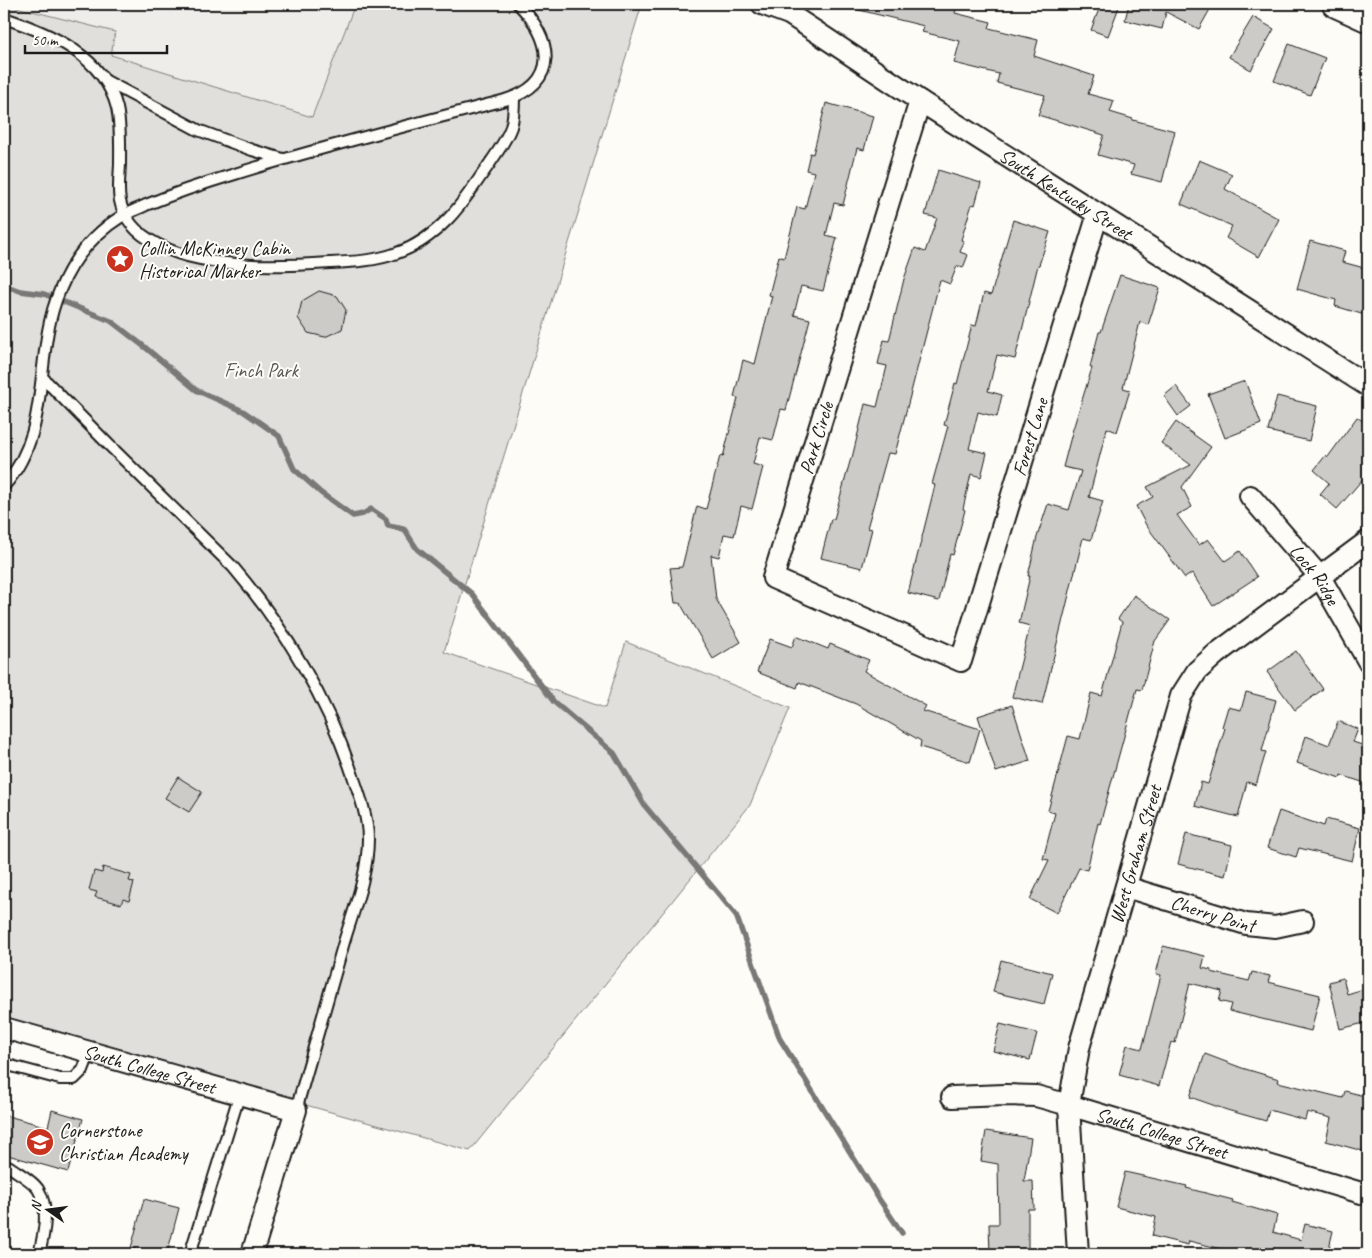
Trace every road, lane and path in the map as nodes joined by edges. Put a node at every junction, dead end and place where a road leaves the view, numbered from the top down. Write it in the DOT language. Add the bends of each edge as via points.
graph roads {
  1 [pos="518,4"];
  2 [pos="762,4"];
  3 [pos="1335,4"];
  4 [pos="1364,12"];
  5 [pos="4,18"];
  6 [pos="106,81"];
  7 [pos="514,97"];
  8 [pos="920,101"];
  9 [pos="284,159"];
  10 [pos="1098,214"];
  11 [pos="124,215"];
  12 [pos="43,378"];
  13 [pos="1368,386"];
  14 [pos="4,486"];
  15 [pos="1250,496"];
  16 [pos="1368,541"];
  17 [pos="1320,577"];
  18 [pos="961,661"];
  19 [pos="1368,661"];
  20 [pos="1126,887"];
  21 [pos="1303,922"];
  22 [pos="4,1028"];
  23 [pos="90,1052"];
  24 [pos="4,1064"];
  25 [pos="240,1093"];
  26 [pos="952,1097"];
  27 [pos="1069,1105"];
  28 [pos="296,1110"];
  29 [pos="10,1167"];
  30 [pos="1368,1195"];
  31 [pos="39,1254"];
  32 [pos="190,1254"];
  33 [pos="252,1254"];
  34 [pos="1078,1254"];
  1 -- 7 [label="lane" via="540,32 546,63 538,81"];
  2 -- 8 [label="street, South Kentucky Street" via="796,19"];
  3 -- 4 [label="street"];
  5 -- 6 [label="lane" via="40,31 70,47"];
  6 -- 9 [label="lane" via="198,130"];
  6 -- 11 [label="lane" via="117,109 119,193"];
  7 -- 9 [label="lane"];
  7 -- 11 [label="lane" via="514,116 507,136 467,196 438,228 409,248 392,255 306,265 220,262 186,256 157,243 134,227"];
  8 -- 10 [label="street, South Kentucky Street"];
  8 -- 18 [label="street, Park Circle" via="773,578"];
  9 -- 11 [label="lane" via="184,191"];
  10 -- 13 [label="street, South Kentucky Street"];
  10 -- 18 [label="street, Forest Lane"];
  11 -- 12 [label="lane" via="100,232 68,270 53,306"];
  12 -- 14 [label="lane" via="32,440"];
  12 -- 28 [label="lane" via="247,584 318,692 352,774 366,820 367,855"];
  15 -- 17 [label="street, Lock Ridge"];
  16 -- 17 [label="street, West Graham Street"];
  17 -- 19 [label="street, Lock Ridge"];
  17 -- 20 [label="street, West Graham Street" via="1216,654 1197,671 1181,696"];
  20 -- 21 [label="street, Cherry Point" via="1246,924 1275,927"];
  20 -- 27 [label="street, West Graham Street" via="1079,1048"];
  22 -- 23 [label="street, South College Street"];
  23 -- 24 [label="lane" via="83,1070 74,1079 60,1079"];
  23 -- 25 [label="street, South College Street"];
  25 -- 28 [label="street, South College Street"];
  25 -- 32 [label="lane"];
  26 -- 27 [label="street, South College Street" via="1036,1096"];
  27 -- 30 [label="street, South College Street"];
  27 -- 34 [label="street, West Graham Street"];
  28 -- 33 [label="street"];
  29 -- 31 [label="lane" via="37,1188 45,1204"];
}
